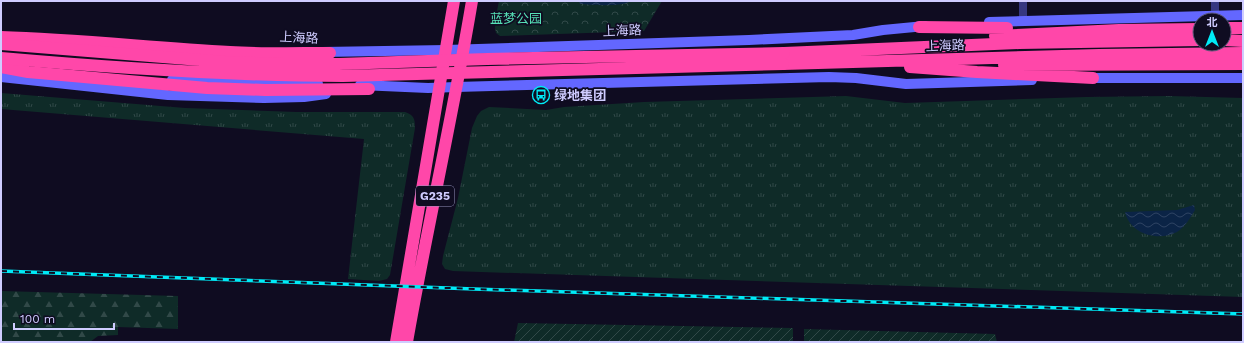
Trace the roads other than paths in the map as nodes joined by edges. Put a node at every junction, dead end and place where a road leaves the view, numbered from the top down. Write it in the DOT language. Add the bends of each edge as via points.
graph roads {
  1 [pos="454,1"];
  2 [pos="472,1"];
  3 [pos="1023,1"];
  4 [pos="1215,1"];
  5 [pos="1215,12"];
  6 [pos="1232,16"];
  7 [pos="1243,16"];
  8 [pos="1192,17"];
  9 [pos="1023,21"];
  10 [pos="919,27"];
  11 [pos="1232,28"];
  12 [pos="1243,28"];
  13 [pos="1119,30"];
  14 [pos="1,32"];
  15 [pos="1192,33"];
  16 [pos="1192,33"];
  17 [pos="1,37"];
  18 [pos="1232,40"];
  19 [pos="1243,40"];
  20 [pos="1,44"];
  21 [pos="464,49"];
  22 [pos="446,50"];
  23 [pos="834,51"];
  24 [pos="330,53"];
  25 [pos="1243,53"];
  26 [pos="1,58"];
  27 [pos="783,58"];
  28 [pos="839,62"];
  29 [pos="1243,64"];
  30 [pos="1,67"];
  31 [pos="914,67"];
  32 [pos="1,77"];
  33 [pos="1093,78"];
  34 [pos="1243,78"];
  35 [pos="434,87"];
  36 [pos="456,87"];
  37 [pos="369,89"];
  38 [pos="396,342"];
  39 [pos="407,342"];
  1 -- 22 [label="highway, G235"];
  2 -- 21 [label="highway, G235"];
  3 -- 9 [label="street"];
  4 -- 5 [label="street"];
  6 -- 7 [label="main road, 上海路"];
  8 -- 9 [label="main road, 上海路"];
  9 -- 10 [label="main road, 上海路"];
  10 -- 13 [label="highway"];
  10 -- 21 [label="main road, 上海路" via="789,39"];
  11 -- 12 [label="highway"];
  13 -- 15 [label="highway"];
  13 -- 23 [label="highway" via="916,40"];
  14 -- 24 [label="main road, 上海路"];
  16 -- 23 [label="highway, 上海路"];
  17 -- 24 [label="highway" via="224,52"];
  18 -- 19 [label="highway"];
  20 -- 27 [label="highway, 上海路, bridge" via="225,62 284,64 487,59"];
  21 -- 22 [label="main road, 上海路"];
  21 -- 36 [label="highway, G235"];
  22 -- 24 [label="main road, 上海路"];
  22 -- 35 [label="highway, G235"];
  23 -- 27 [label="highway, 上海路"];
  25 -- 28 [label="highway, 上海路" via="1106,54"];
  26 -- 27 [label="highway, 上海路, bridge" via="120,68 285,76 343,76"];
  27 -- 28 [label="highway, 上海路"];
  28 -- 31 [label="highway" via="860,67"];
  29 -- 31 [label="highway"];
  30 -- 35 [label="main road" via="173,80"];
  30 -- 37 [label="highway" via="28,72 207,88"];
  31 -- 33 [label="highway"];
  32 -- 37 [label="main road" via="176,95 264,98 304,97"];
  33 -- 34 [label="main road"];
  33 -- 36 [label="main road" via="906,84 829,77"];
  35 -- 36 [label="main road"];
  35 -- 37 [label="main road"];
  35 -- 38 [label="highway, G235"];
  36 -- 39 [label="highway, G235"];
}
